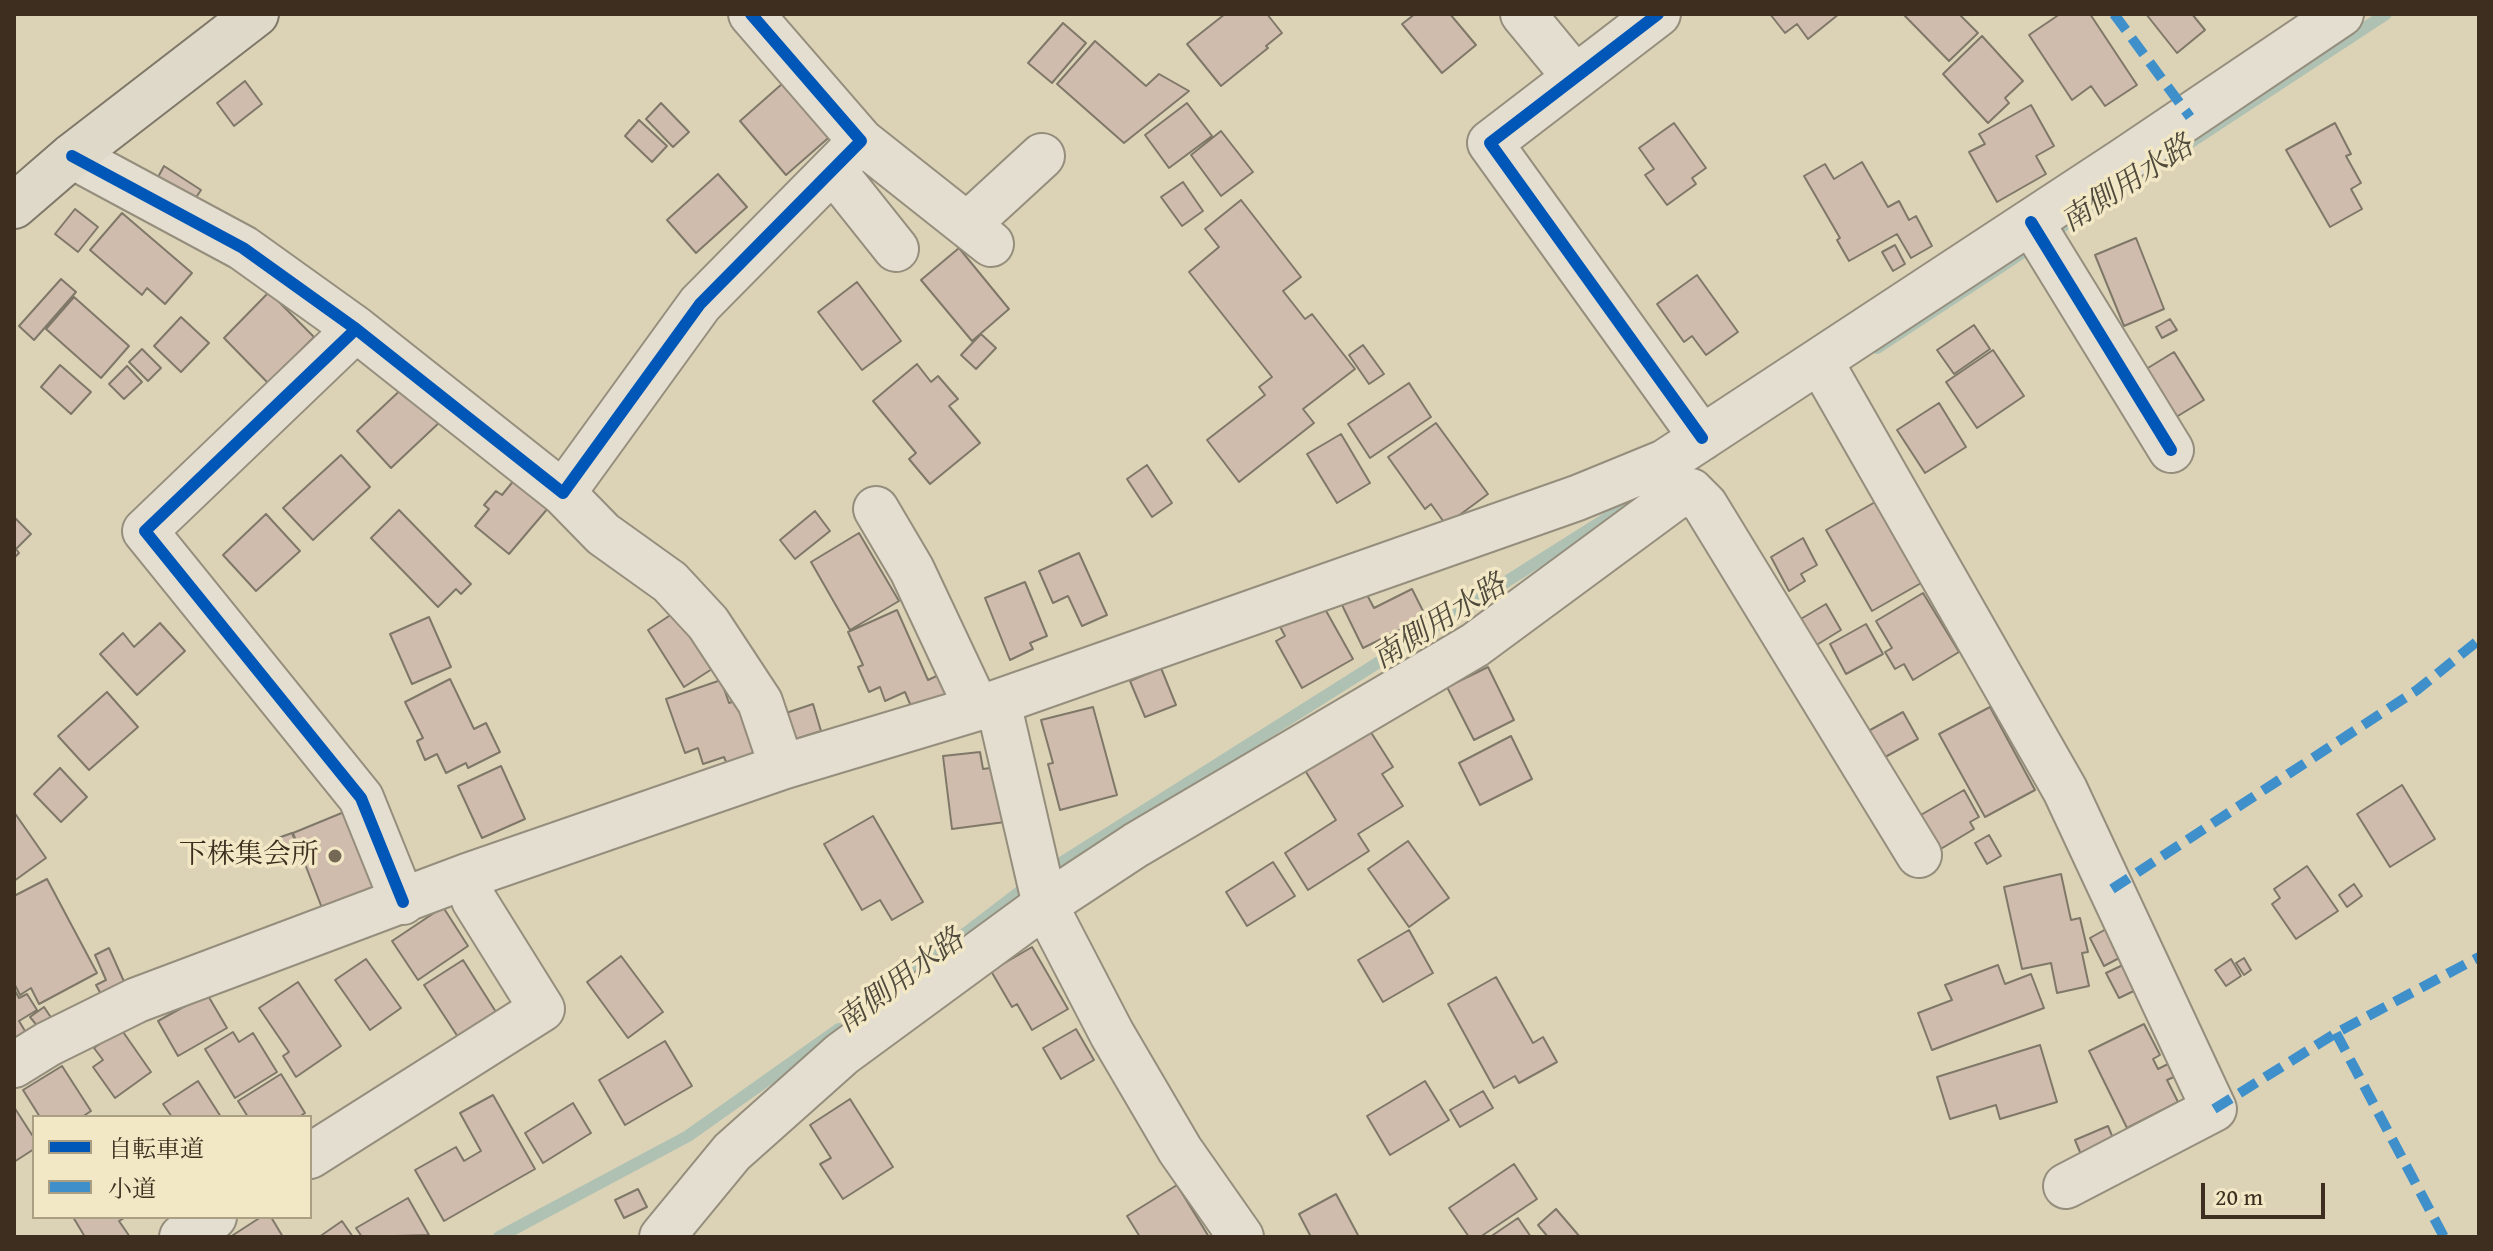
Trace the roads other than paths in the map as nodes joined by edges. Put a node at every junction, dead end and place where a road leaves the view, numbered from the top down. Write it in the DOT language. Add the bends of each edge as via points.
graph roads {
  1 [pos="256,14"];
  2 [pos="751,14"];
  3 [pos="1523,14"];
  4 [pos="1658,14"];
  5 [pos="2341,14"];
  6 [pos="1575,77"];
  7 [pos="72,156"];
  8 [pos="847,156"];
  9 [pos="1042,156"];
  10 [pos="14,206"];
  11 [pos="2031,222"];
  12 [pos="896,249"];
  13 [pos="356,329"];
  14 [pos="1820,361"];
  15 [pos="1702,438"];
  16 [pos="2171,450"];
  17 [pos="1671,479"];
  18 [pos="563,493"];
  19 [pos="876,509"];
  20 [pos="987,704"];
  21 [pos="782,767"];
  22 [pos="1919,855"];
  23 [pos="467,876"];
  24 [pos="403,902"];
  25 [pos="1045,905"];
  26 [pos="14,1065"];
  27 [pos="312,1155"];
  28 [pos="2066,1186"];
  29 [pos="211,1219"];
  30 [pos="182,1237"];
  31 [pos="662,1237"];
  32 [pos="1241,1237"];
  1 -- 7 [label="main road"];
  2 -- 8 [label="street"];
  3 -- 6 [label="street"];
  4 -- 6 [label="street"];
  5 -- 11 [label="street"];
  6 -- 15 [label="street" via="1490,143"];
  7 -- 10 [label="main road"];
  7 -- 13 [label="street" via="243,248"];
  8 -- 9 [label="street" via="979,235"];
  8 -- 12 [label="street"];
  8 -- 18 [label="street" via="700,304"];
  11 -- 14 [label="street"];
  11 -- 16 [label="street"];
  13 -- 18 [label="street"];
  13 -- 24 [label="street" via="145,531 361,798"];
  14 -- 15 [label="street"];
  14 -- 28 [label="street" via="2065,790 2214,1109"];
  15 -- 17 [label="street"];
  17 -- 20 [label="street" via="1562,503"];
  17 -- 22 [label="street" via="1705,505"];
  17 -- 25 [label="street" via="1475,645 1136,845"];
  18 -- 21 [label="street" via="603,534 670,582 708,623 760,702"];
  19 -- 20 [label="street"];
  20 -- 21 [label="street"];
  20 -- 25 [label="street"];
  21 -- 23 [label="street"];
  23 -- 24 [label="street"];
  23 -- 27 [label="street" via="474,900 542,1009"];
  24 -- 26 [label="street" via="137,1000"];
  25 -- 31 [label="street" via="842,1054 732,1152"];
  25 -- 32 [label="street" via="1180,1150"];
  29 -- 30 [label="street"];
}
